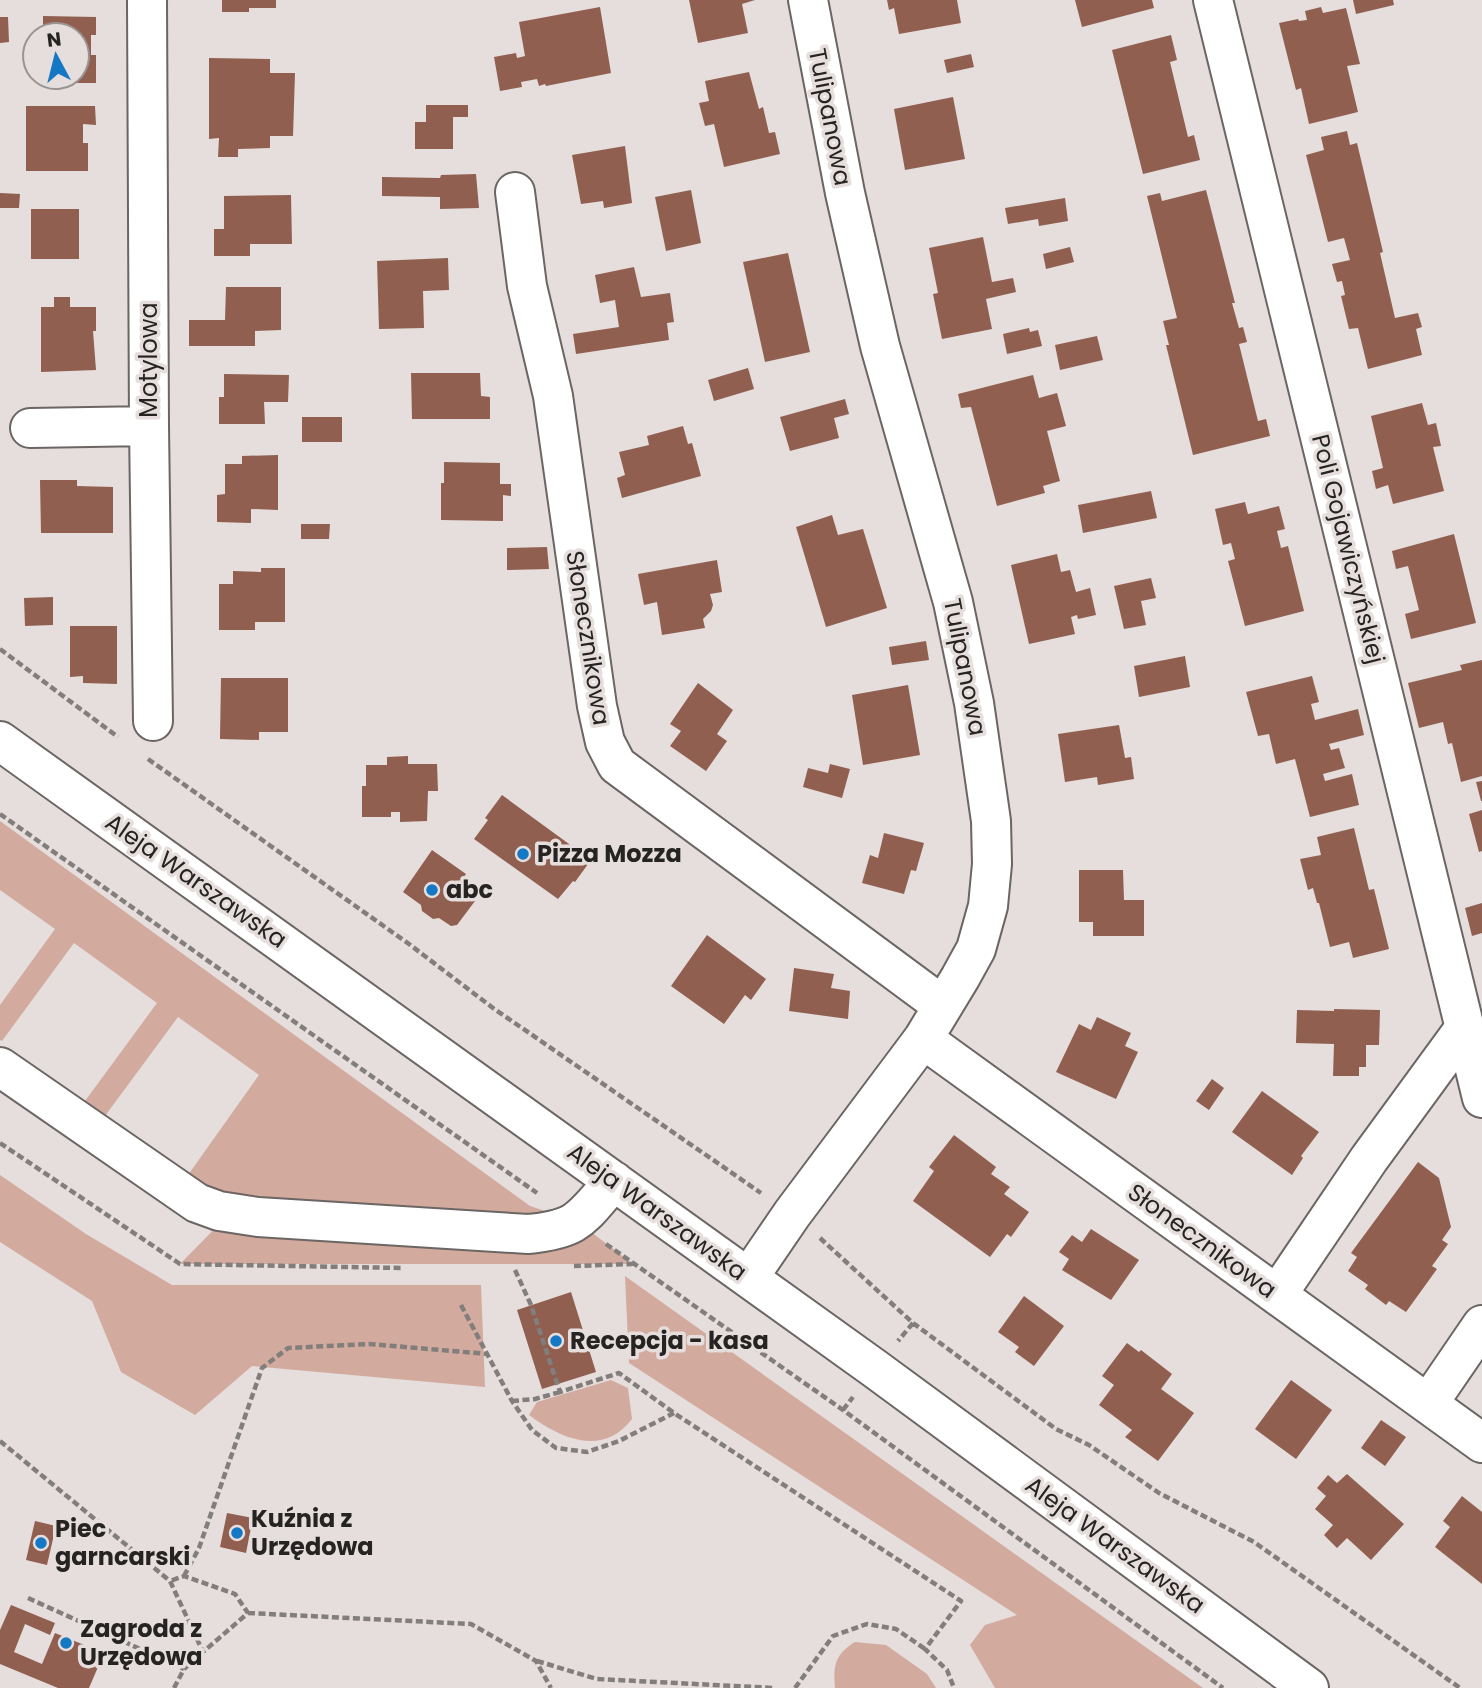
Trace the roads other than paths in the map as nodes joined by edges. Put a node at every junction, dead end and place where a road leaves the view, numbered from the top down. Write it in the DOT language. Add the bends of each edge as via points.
graph roads {
  1 [pos="147,0"];
  2 [pos="808,0"];
  3 [pos="1213,0"];
  4 [pos="514,192"];
  5 [pos="149,426"];
  6 [pos="30,428"];
  7 [pos="139,731"];
  8 [pos="0,741"];
  9 [pos="943,1006"];
  10 [pos="1464,1029"];
  11 [pos="923,1039"];
  12 [pos="0,1067"];
  13 [pos="1482,1098"];
  14 [pos="614,1181"];
  15 [pos="749,1278"];
  16 [pos="1277,1295"];
  17 [pos="1482,1325"];
  18 [pos="1428,1404"];
  19 [pos="1482,1443"];
  20 [pos="1309,1688"];
  1 -- 5 [label="street, Motylowa"];
  2 -- 9 [label="street, Tulipanowa" via="877,335 953,602 991,821 988,906 976,949"];
  3 -- 10 [label="street, Poli Gojawiczyńskiej"];
  4 -- 9 [label="street, Słonecznikowa" via="527,286 553,396 597,706 605,742 617,765"];
  5 -- 6 [label="street"];
  5 -- 7 [label="street, Motylowa"];
  8 -- 14 [label="street, Aleja Warszawska"];
  9 -- 11 [label="street, Tulipanowa"];
  10 -- 13 [label="street, Poli Gojawiczyńskiej"];
  10 -- 16 [label="street"];
  11 -- 15 [label="street, Tulipanowa"];
  11 -- 16 [label="street, Słonecznikowa"];
  12 -- 14 [label="street" via="197,1203 219,1211 528,1234 578,1222"];
  14 -- 15 [label="street, Aleja Warszawska"];
  15 -- 20 [label="street, Aleja Warszawska"];
  16 -- 18 [label="street, Słonecznikowa"];
  17 -- 18 [label="street"];
  18 -- 19 [label="street, Słonecznikowa"];
}
